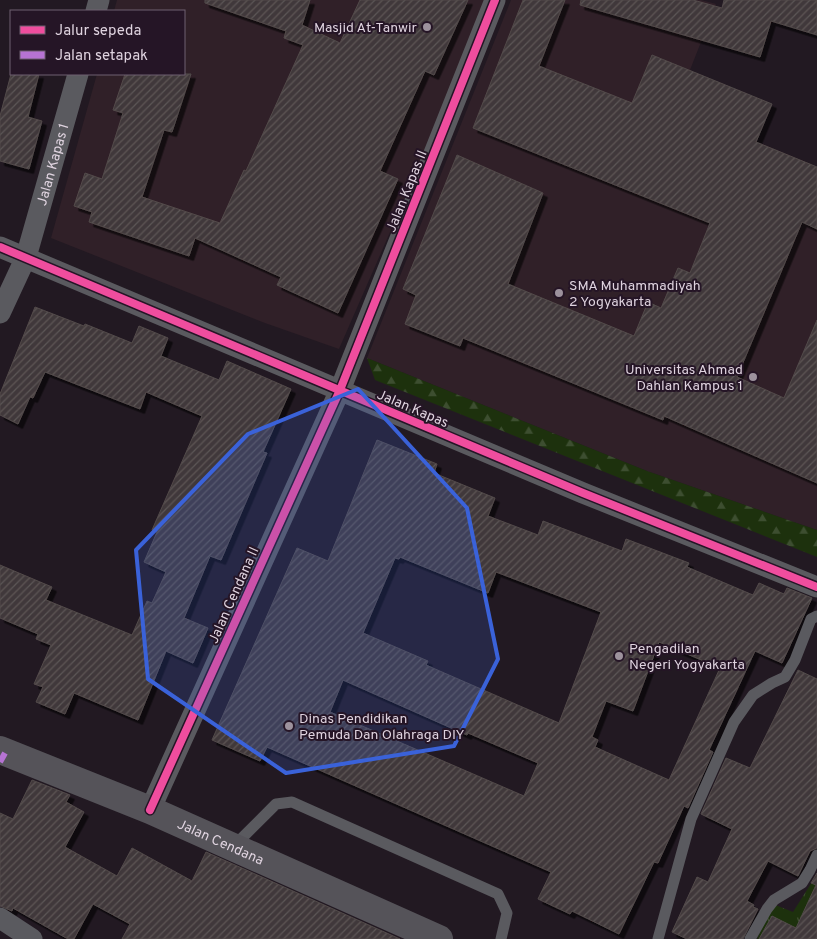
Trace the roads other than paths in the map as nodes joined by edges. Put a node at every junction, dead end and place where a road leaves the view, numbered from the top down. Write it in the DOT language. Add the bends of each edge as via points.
graph roads {
  1 [pos="495,0"];
  2 [pos="78,75"];
  3 [pos="0,247"];
  4 [pos="26,257"];
  5 [pos="0,313"];
  6 [pos="340,390"];
  7 [pos="817,588"];
  8 [pos="817,616"];
  9 [pos="2,755"];
  10 [pos="150,810"];
  11 [pos="233,848"];
  12 [pos="817,854"];
  13 [pos="0,918"];
  14 [pos="32,939"];
  15 [pos="439,939"];
  16 [pos="501,939"];
  17 [pos="658,939"];
  18 [pos="750,939"];
  1 -- 6 [label="street, Jalan Kapas II"];
  2 -- 4 [label="street, Jalan Kapas 1"];
  3 -- 4 [label="street, Jalan Kapas"];
  4 -- 5 [label="street, Jalan Kapas 1"];
  4 -- 6 [label="street, Jalan Kapas"];
  6 -- 7 [label="street, Jalan Kapas"];
  6 -- 10 [label="street, Jalan Cendana II"];
  8 -- 17 [label="lane" via="812,619 785,677 754,695 734,722 691,819"];
  9 -- 10 [label="main road, Jalan Cendana"];
  10 -- 11 [label="main road, Jalan Cendana"];
  11 -- 15 [label="main road, Jalan Cendana"];
  11 -- 16 [label="lane" via="276,804 292,802 498,894 507,913"];
  12 -- 18 [label="lane" via="802,883 774,900"];
  13 -- 14 [label="street"];
}
